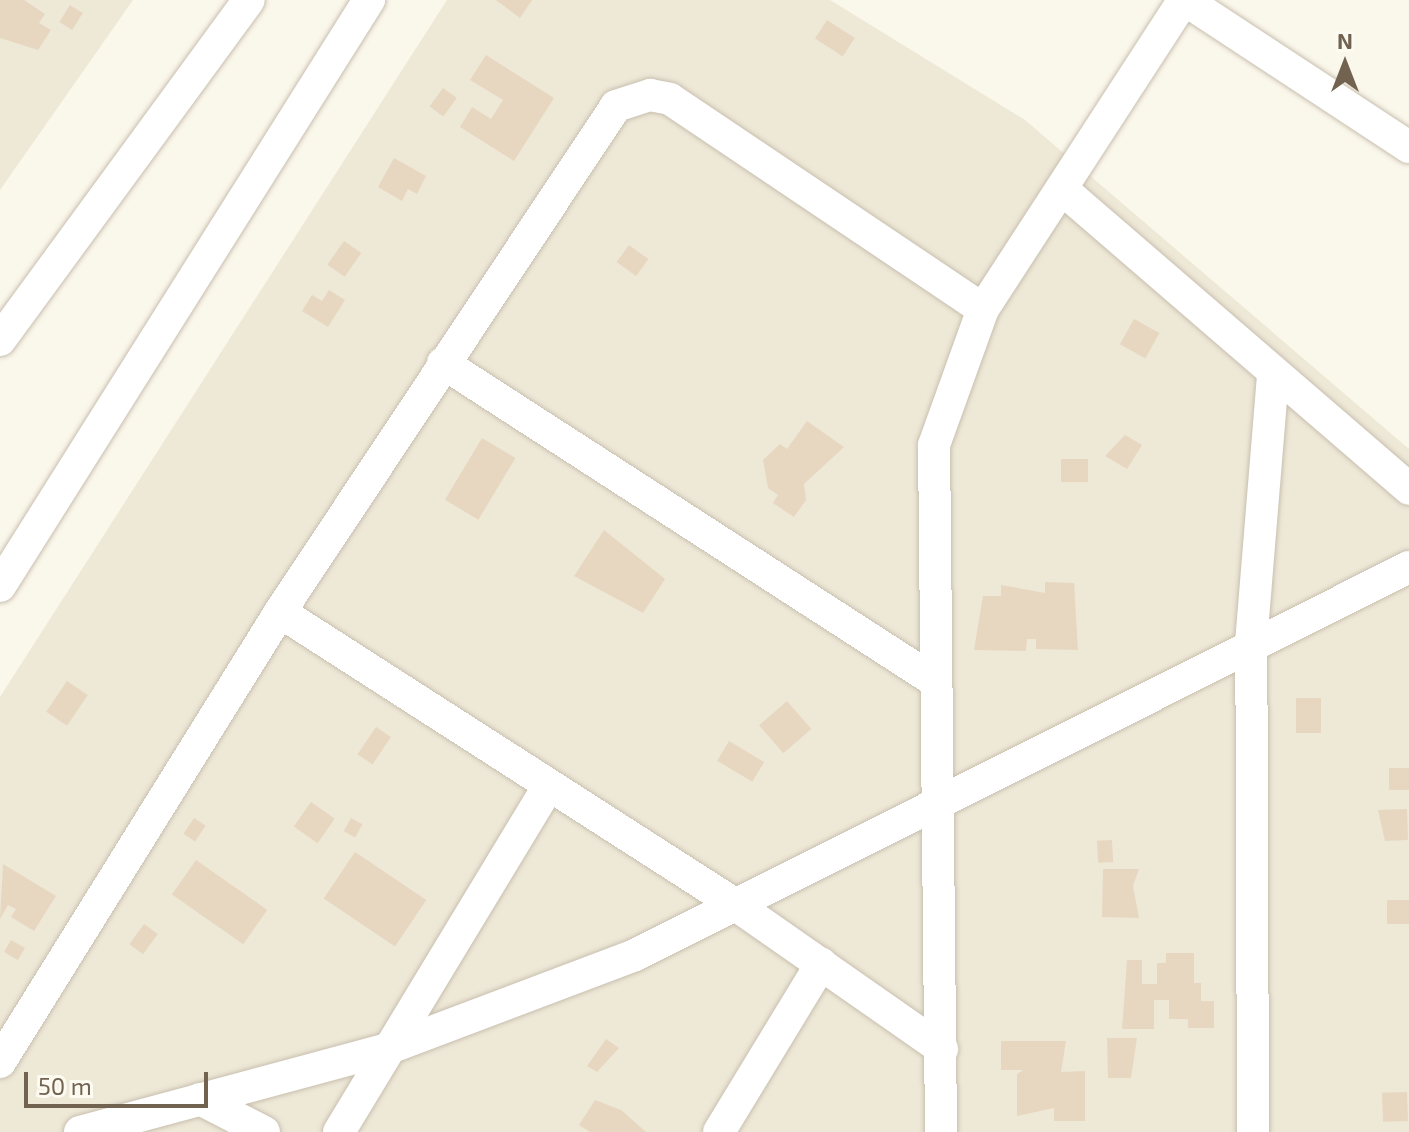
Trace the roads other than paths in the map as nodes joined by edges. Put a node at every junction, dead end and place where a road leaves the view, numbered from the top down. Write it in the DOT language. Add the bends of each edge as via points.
graph roads {
  1 [pos="249,0"];
  2 [pos="369,0"];
  3 [pos="1184,0"];
  4 [pos="1409,147"];
  5 [pos="1062,189"];
  6 [pos="983,309"];
  7 [pos="0,340"];
  8 [pos="443,363"];
  9 [pos="1273,373"];
  10 [pos="1409,489"];
  11 [pos="1409,567"];
  12 [pos="0,586"];
  13 [pos="280,612"];
  14 [pos="1251,643"];
  15 [pos="935,681"];
  16 [pos="547,789"];
  17 [pos="939,802"];
  18 [pos="733,903"];
  19 [pos="821,964"];
  20 [pos="942,1049"];
  21 [pos="384,1050"];
  22 [pos="0,1062"];
  23 [pos="200,1099"];
  24 [pos="80,1132"];
  25 [pos="264,1132"];
  26 [pos="339,1132"];
  27 [pos="719,1132"];
  28 [pos="941,1132"];
  29 [pos="1253,1132"];
  1 -- 7 [label="street"];
  2 -- 12 [label="street"];
  3 -- 4 [label="street"];
  3 -- 5 [label="street"];
  5 -- 6 [label="street"];
  5 -- 9 [label="street"];
  6 -- 8 [label="street" via="670,99 650,95 603,116"];
  6 -- 15 [label="street" via="934,445"];
  8 -- 13 [label="street"];
  8 -- 15 [label="street"];
  9 -- 10 [label="street"];
  9 -- 14 [label="street"];
  11 -- 14 [label="street"];
  13 -- 16 [label="street"];
  13 -- 22 [label="street"];
  14 -- 17 [label="street"];
  14 -- 29 [label="street"];
  15 -- 17 [label="street"];
  16 -- 18 [label="street"];
  16 -- 21 [label="street"];
  17 -- 18 [label="street"];
  17 -- 20 [label="street"];
  18 -- 19 [label="street"];
  18 -- 21 [label="street" via="635,955"];
  19 -- 20 [label="street"];
  19 -- 27 [label="street"];
  20 -- 28 [label="street"];
  21 -- 23 [label="street"];
  21 -- 26 [label="street"];
  23 -- 24 [label="street"];
  23 -- 25 [label="street"];
}
